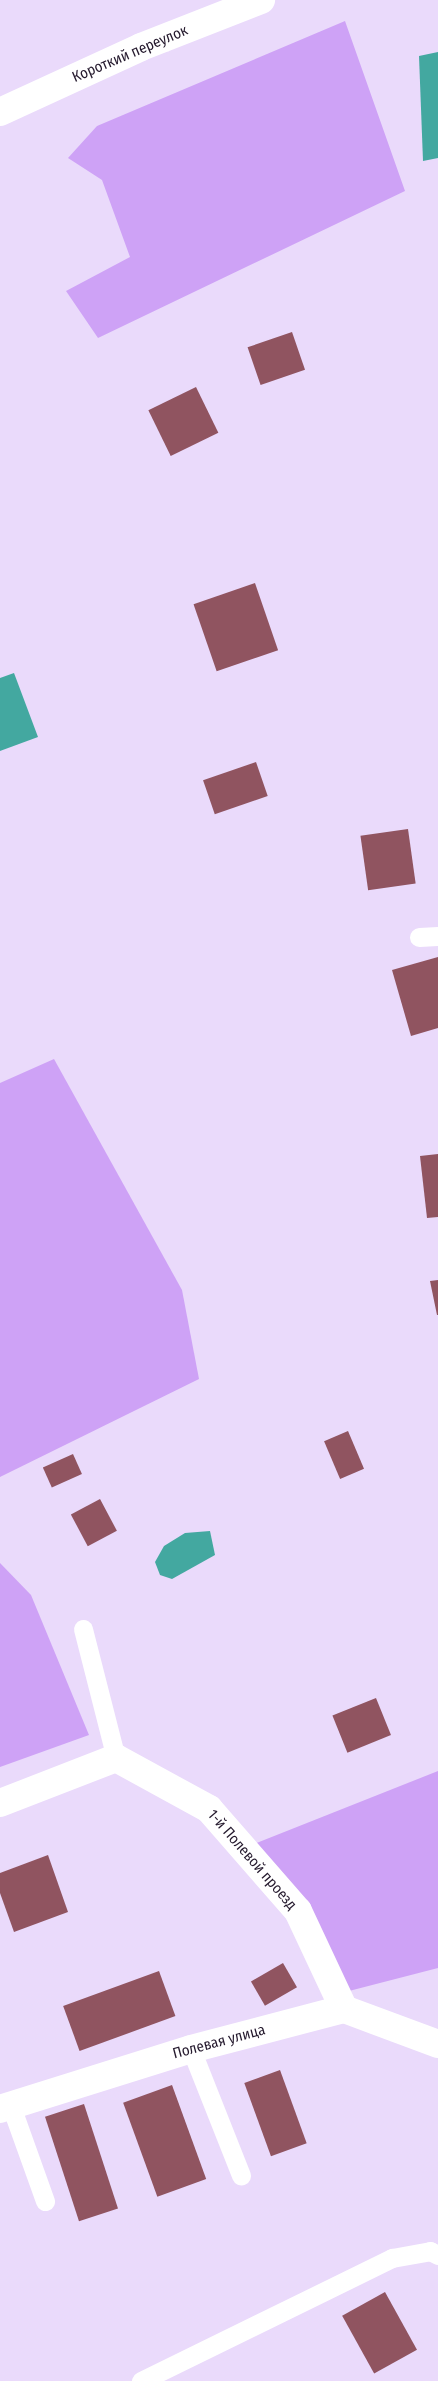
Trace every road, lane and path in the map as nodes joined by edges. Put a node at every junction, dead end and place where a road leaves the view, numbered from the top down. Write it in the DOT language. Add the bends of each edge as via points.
graph roads {
  1 [pos="261,0"];
  2 [pos="0,112"];
  3 [pos="438,936"];
  4 [pos="419,937"];
  5 [pos="84,1629"];
  6 [pos="116,1758"];
  7 [pos="0,1803"];
  8 [pos="344,2009"];
  9 [pos="438,2044"];
  10 [pos="190,2049"];
  11 [pos="5,2107"];
  12 [pos="241,2175"];
  13 [pos="45,2201"];
  14 [pos="438,2255"];
  15 [pos="140,2381"];
  1 -- 2 [label="street, Короткий переулок" via="141,47"];
  3 -- 4 [label="lane"];
  5 -- 6 [label="lane"];
  6 -- 7 [label="street"];
  6 -- 8 [label="street, 1-й Полевой проезд" via="209,1810 298,1911"];
  8 -- 9 [label="street"];
  8 -- 10 [label="street, Полевая улица"];
  10 -- 11 [label="street, Полевая улица"];
  10 -- 12 [label="lane"];
  11 -- 13 [label="lane"];
  14 -- 15 [label="lane" via="430,2251 392,2258"];
}
